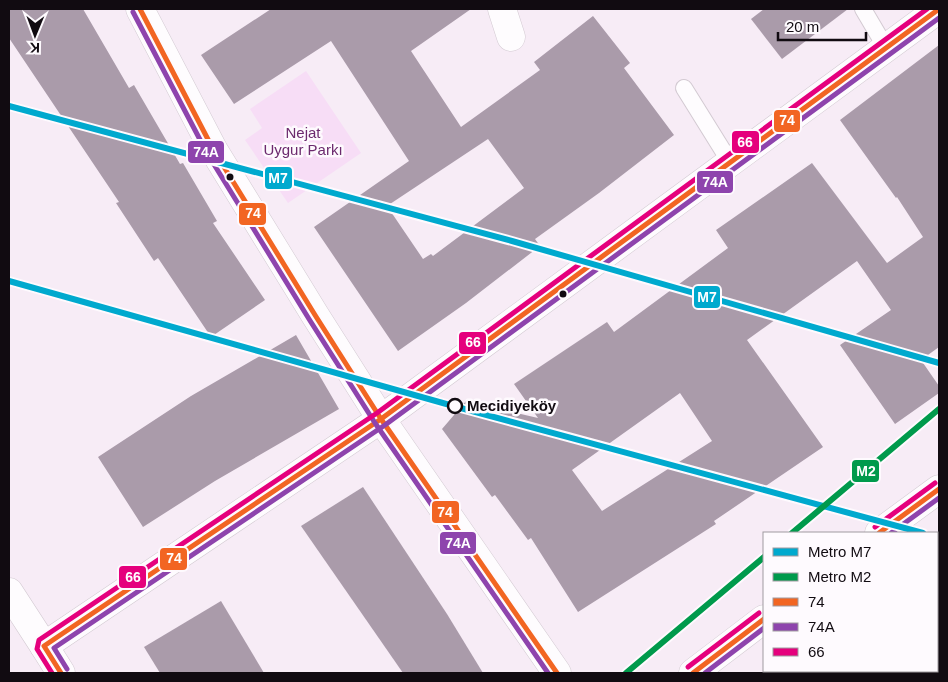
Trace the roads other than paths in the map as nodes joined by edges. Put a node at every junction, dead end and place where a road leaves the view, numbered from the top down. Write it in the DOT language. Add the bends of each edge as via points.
graph roads {
  1 [pos="140,9"];
  2 [pos="502,9"];
  3 [pos="863,9"];
  4 [pos="939,9"];
  5 [pos="511,37"];
  6 [pos="886,48"];
  7 [pos="684,88"];
  8 [pos="730,162"];
  9 [pos="381,418"];
  10 [pos="939,489"];
  11 [pos="880,532"];
  12 [pos="9,592"];
  13 [pos="763,620"];
  14 [pos="44,646"];
  15 [pos="61,673"];
  16 [pos="558,673"];
  17 [pos="693,673"];
  1 -- 9 [label="street" via="213,149 314,316"];
  2 -- 5 [label="street"];
  3 -- 6 [label="lane"];
  4 -- 6 [label="street"];
  6 -- 8 [label="street"];
  7 -- 8 [label="lane"];
  8 -- 9 [label="street"];
  9 -- 14 [label="street"];
  9 -- 16 [label="street"];
  10 -- 11 [label="street"];
  12 -- 14 [label="street"];
  13 -- 17 [label="street"];
  14 -- 15 [label="street"];
}
